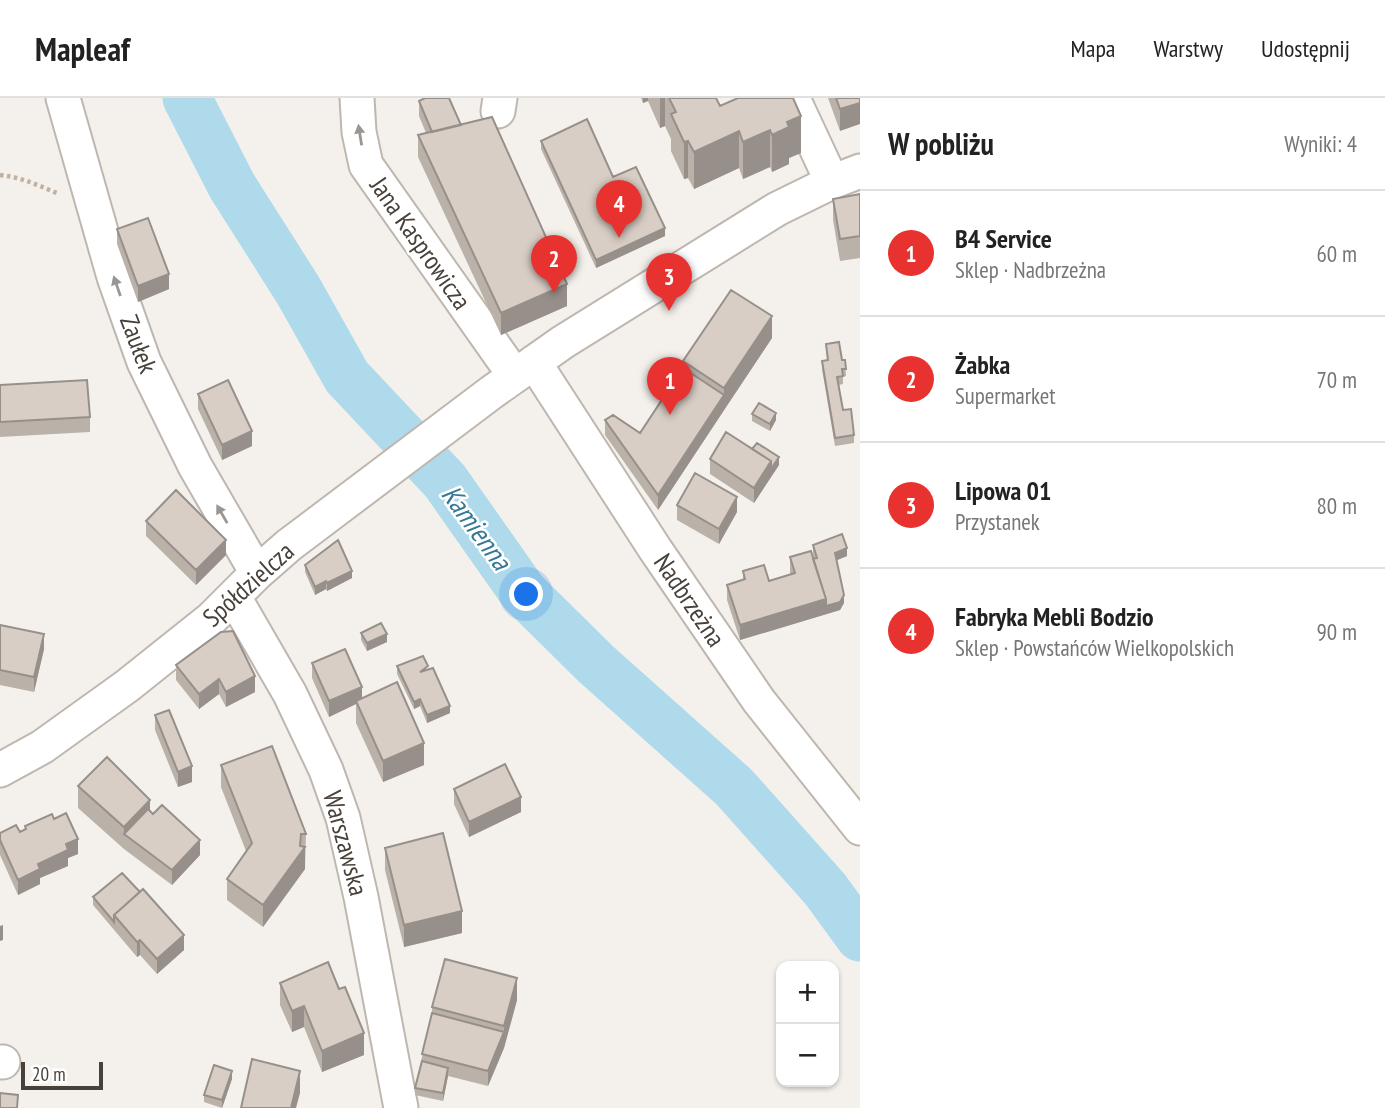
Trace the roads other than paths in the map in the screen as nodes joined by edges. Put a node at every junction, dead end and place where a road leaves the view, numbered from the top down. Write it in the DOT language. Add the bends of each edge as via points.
graph roads {
  1 [pos="63,98"];
  2 [pos="357,98"];
  3 [pos="782,98"];
  4 [pos="849,177"];
  5 [pos="514,377"];
  6 [pos="257,573"];
  7 [pos="234,597"];
  8 [pos="0,770"];
  9 [pos="860,828"];
  10 [pos="395,1100"];
  6 -- 1 [label="street, Zaułek, one-way" via="195,466 144,362 114,277"];
  5 -- 2 [label="street, Jana Kasprowicza, one-way" via="366,165"];
  3 -- 4 [label="street" via="797,107"];
  4 -- 5 [label="street, Spółdzielcza" via="777,209"];
  5 -- 6 [label="street, Spółdzielcza"];
  5 -- 9 [label="street, Nadbrzeżna" via="655,549 759,702"];
  6 -- 7 [label="street, Spółdzielcza"];
  7 -- 8 [label="street, Spółdzielcza" via="127,686 42,747"];
  7 -- 10 [label="street, Warszawska" via="290,694 343,818"];
}
